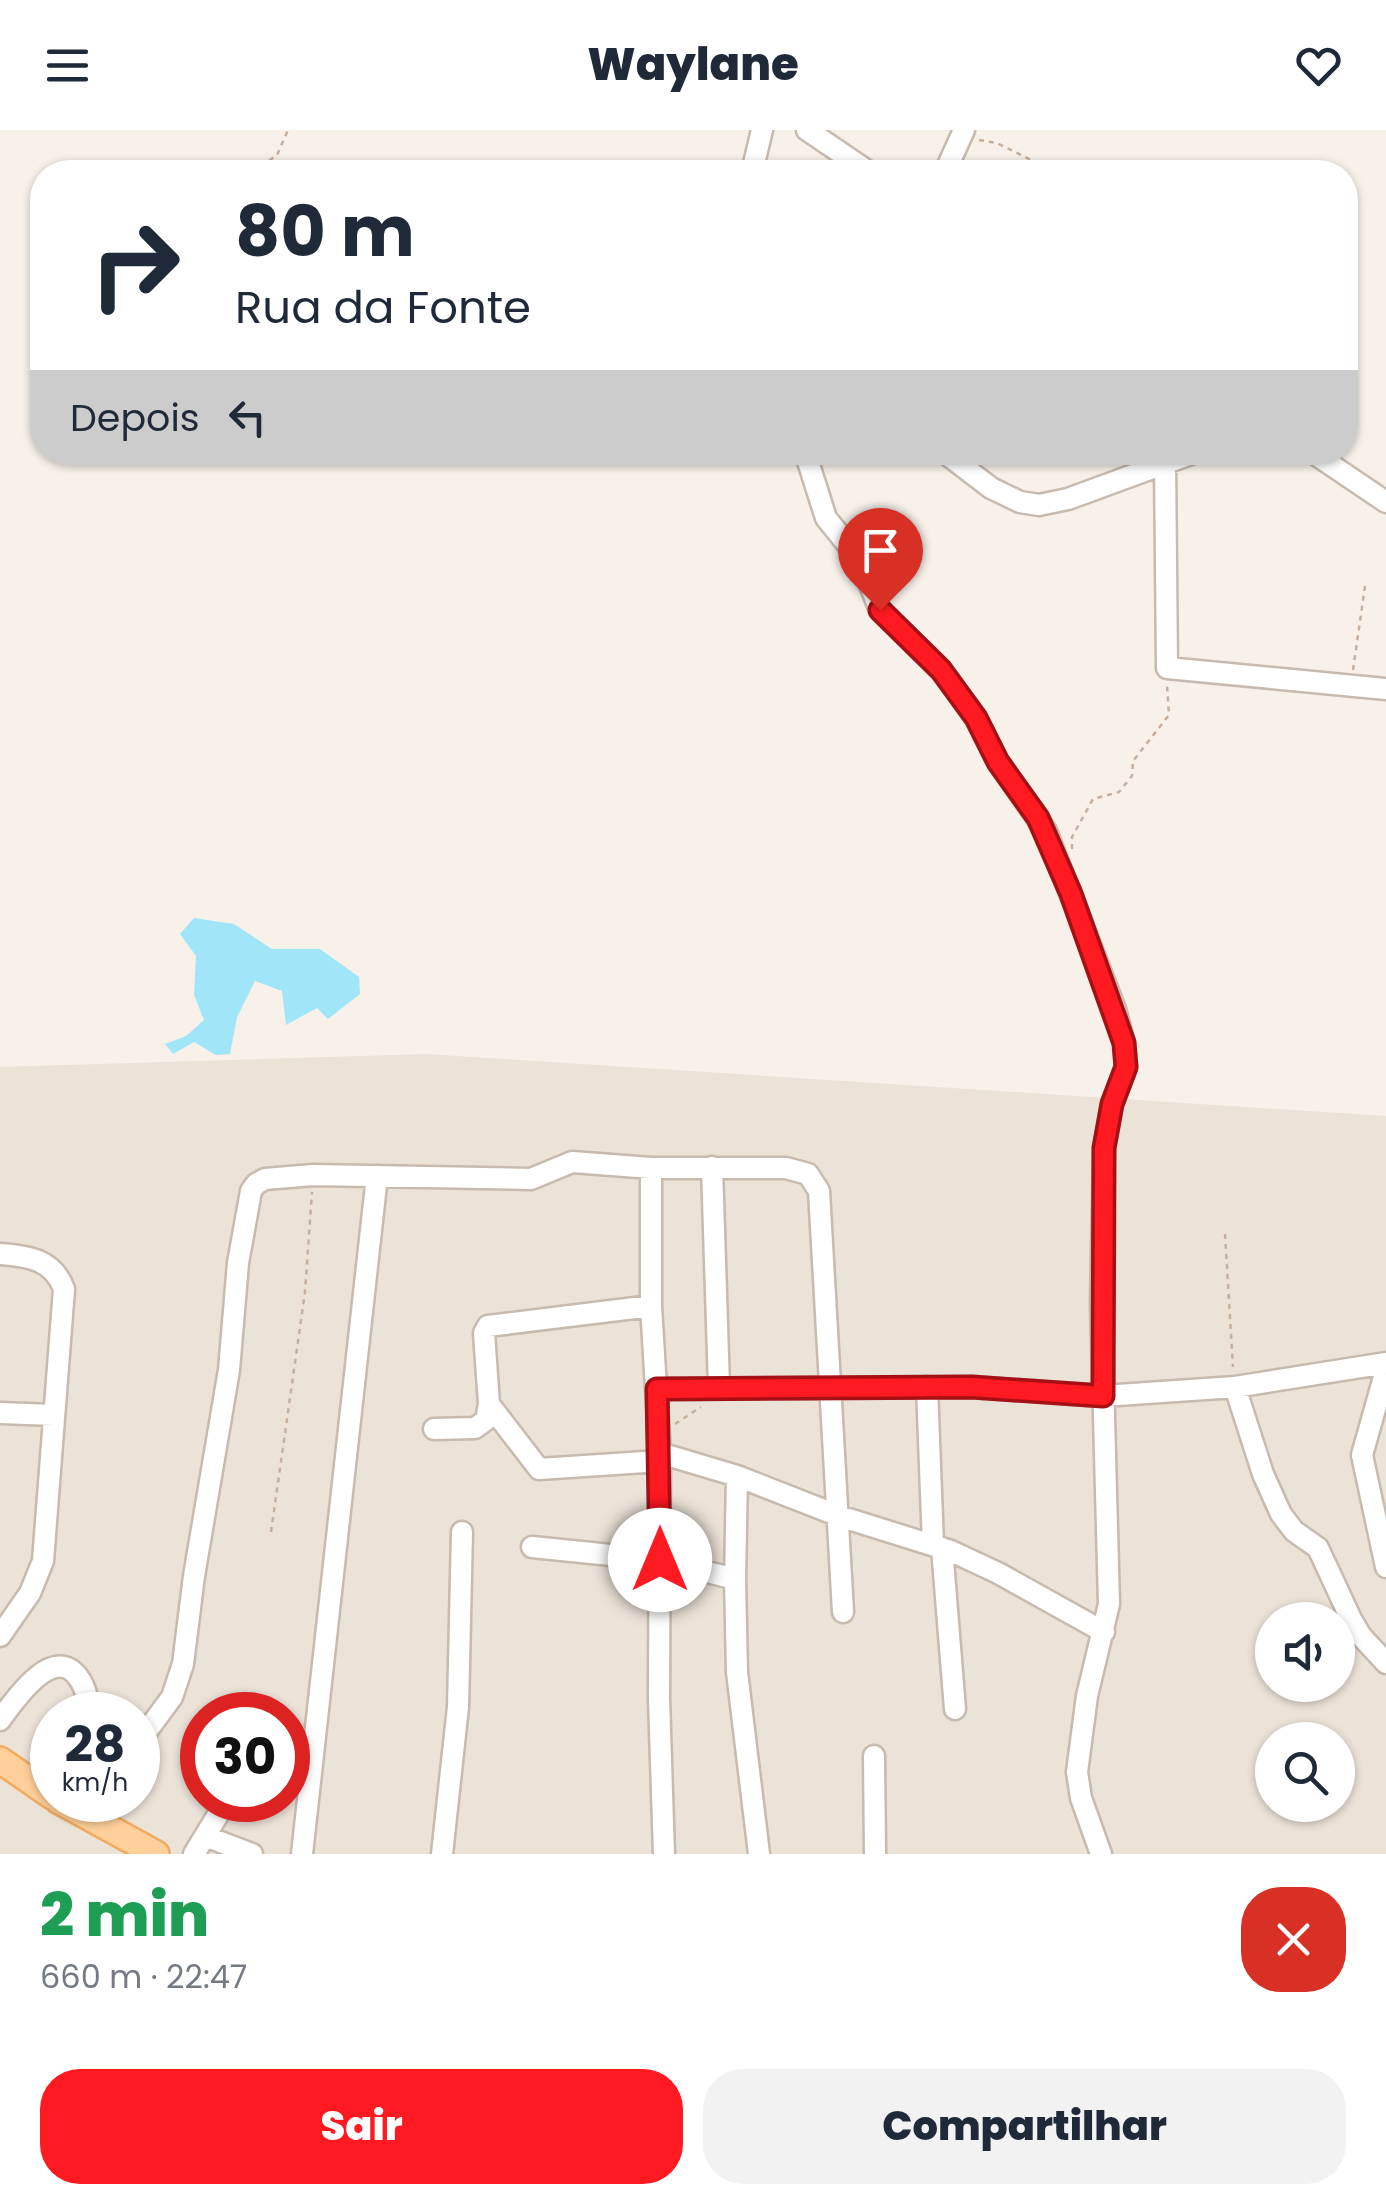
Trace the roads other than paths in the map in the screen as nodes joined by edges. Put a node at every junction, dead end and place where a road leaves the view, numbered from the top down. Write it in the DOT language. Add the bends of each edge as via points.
graph roads {
  1 [pos="762,130"];
  2 [pos="808,130"];
  3 [pos="962,133"];
  4 [pos="755,160"];
  5 [pos="852,160"];
  6 [pos="951,160"];
  7 [pos="808,465"];
  8 [pos="961,465"];
  9 [pos="1157,465"];
  10 [pos="1165,465"];
  11 [pos="1331,465"];
  12 [pos="1386,502"];
  13 [pos="1386,689"];
  14 [pos="650,1168"];
  15 [pos="712,1168"];
  16 [pos="377,1176"];
  17 [pos="0,1254"];
  18 [pos="650,1306"];
  19 [pos="1386,1367"];
  20 [pos="1234,1386"];
  21 [pos="719,1387"];
  22 [pos="928,1387"];
  23 [pos="829,1388"];
  24 [pos="657,1389"];
  25 [pos="1103,1396"];
  26 [pos="490,1404"];
  27 [pos="0,1413"];
  28 [pos="54,1415"];
  29 [pos="434,1429"];
  30 [pos="660,1450"];
  31 [pos="737,1476"];
  32 [pos="838,1516"];
  33 [pos="462,1532"];
  34 [pos="1384,1545"];
  35 [pos="938,1546"];
  36 [pos="532,1547"];
  37 [pos="660,1560"];
  38 [pos="1386,1567"];
  39 [pos="735,1579"];
  40 [pos="842,1612"];
  41 [pos="1104,1632"];
  42 [pos="0,1636"];
  43 [pos="1386,1663"];
  44 [pos="85,1692"];
  45 [pos="955,1709"];
  46 [pos="160,1713"];
  47 [pos="0,1720"];
  48 [pos="874,1756"];
  49 [pos="0,1760"];
  50 [pos="30,1780"];
  51 [pos="118,1822"];
  52 [pos="213,1822"];
  53 [pos="199,1845"];
  54 [pos="156,1854"];
  55 [pos="252,1854"];
  56 [pos="302,1854"];
  57 [pos="442,1854"];
  58 [pos="664,1854"];
  59 [pos="759,1854"];
  60 [pos="875,1854"];
  61 [pos="1100,1854"];
  1 -- 4 [label="street"];
  2 -- 5 [label="street"];
  3 -- 6 [label="street"];
  7 -- 25 [label="street" via="826,518 860,560 880,610 941,670 1038,818 1115,1009 1126,1056 1104,1148"];
  8 -- 9 [label="street" via="992,488 1039,504"];
  10 -- 13 [label="street" via="1167,668"];
  11 -- 12 [label="street"];
  14 -- 15 [label="street"];
  14 -- 16 [label="street" via="572,1162 531,1179"];
  14 -- 18 [label="street"];
  15 -- 21 [label="street"];
  15 -- 23 [label="street" via="786,1168 808,1174 816,1184"];
  16 -- 46 [label="street" via="265,1179 251,1191 183,1664"];
  16 -- 56 [label="street"];
  17 -- 28 [label="street" via="41,1260 64,1289"];
  18 -- 24 [label="street"];
  18 -- 26 [label="street" via="488,1326"];
  19 -- 20 [label="street"];
  19 -- 34 [label="street" via="1362,1455"];
  20 -- 25 [label="street"];
  20 -- 43 [label="street" via="1281,1514 1318,1548 1361,1636"];
  21 -- 23 [label="street"];
  21 -- 24 [label="street"];
  22 -- 23 [label="street"];
  22 -- 25 [label="street"];
  22 -- 35 [label="street"];
  23 -- 32 [label="street"];
  24 -- 30 [label="street"];
  25 -- 41 [label="street" via="1109,1604"];
  26 -- 29 [label="street" via="479,1427"];
  26 -- 30 [label="street" via="539,1469"];
  27 -- 28 [label="street"];
  28 -- 42 [label="street" via="43,1561 30,1594"];
  30 -- 31 [label="street"];
  30 -- 37 [label="street"];
  31 -- 32 [label="street"];
  31 -- 39 [label="street"];
  32 -- 35 [label="street"];
  32 -- 40 [label="street"];
  33 -- 57 [label="street" via="458,1707"];
  34 -- 38 [label="street"];
  35 -- 41 [label="street"];
  35 -- 45 [label="street"];
  36 -- 37 [label="street"];
  37 -- 39 [label="street"];
  37 -- 58 [label="street"];
  39 -- 59 [label="street" via="738,1672"];
  41 -- 61 [label="street" via="1077,1772"];
  44 -- 47 [label="street" via="63,1666 52,1667"];
  48 -- 60 [label="street"];
  49 -- 50 [label="main road"];
  51 -- 54 [label="main road"];
  52 -- 53 [label="street"];
  53 -- 55 [label="street"];
}
